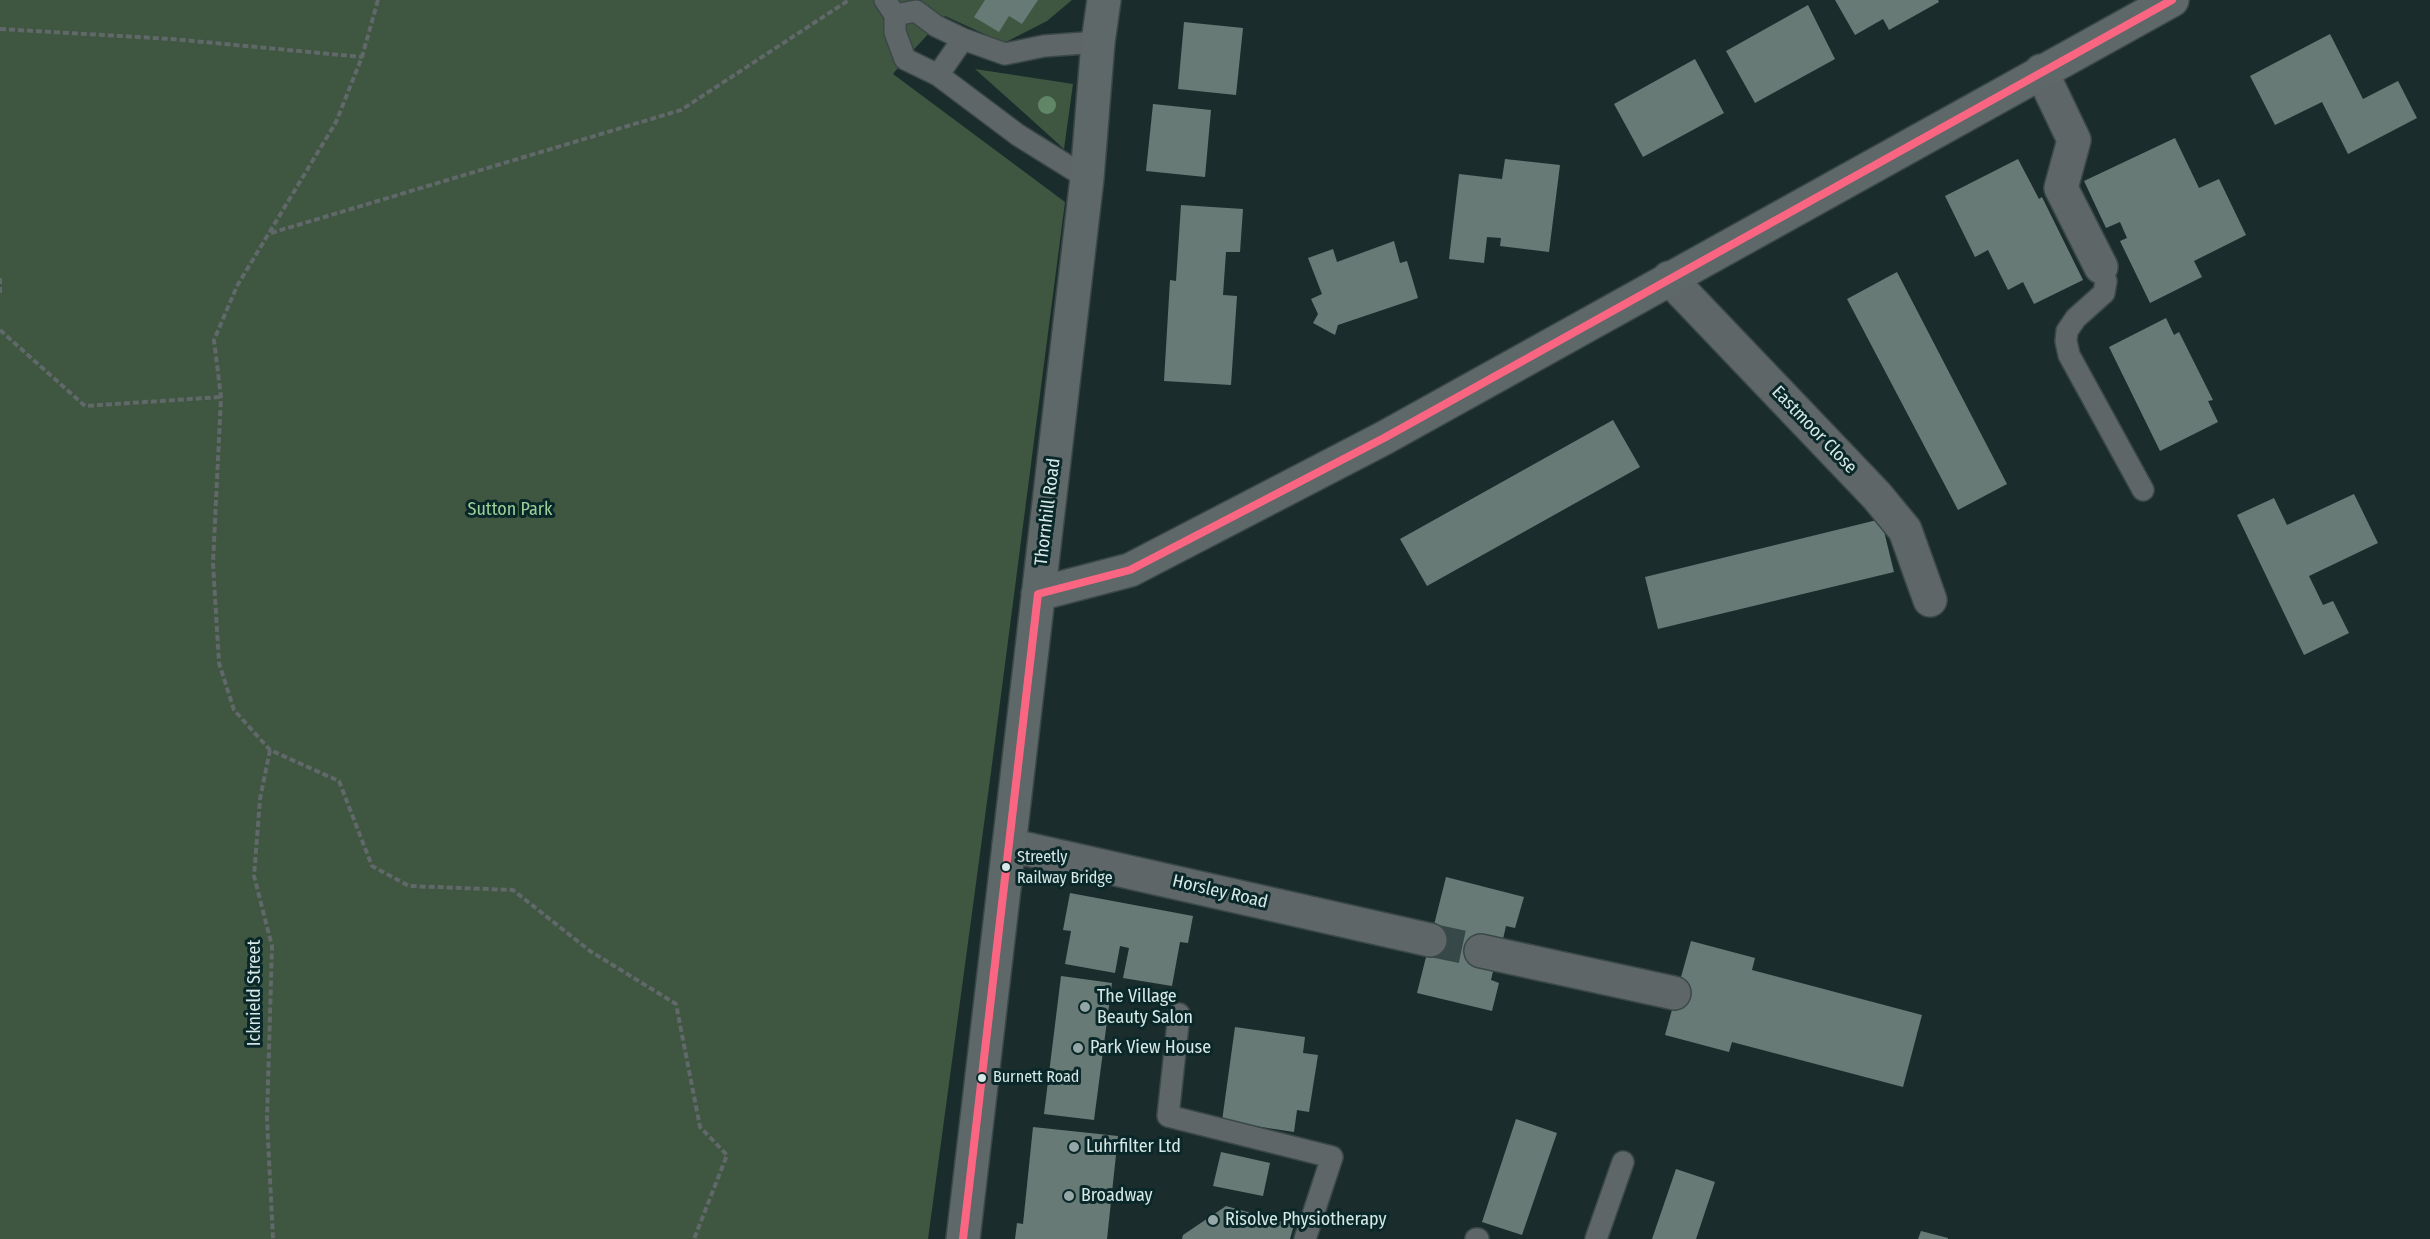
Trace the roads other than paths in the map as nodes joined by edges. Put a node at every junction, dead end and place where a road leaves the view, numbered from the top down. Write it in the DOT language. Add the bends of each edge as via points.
graph roads {
  1 [pos="1104,0"];
  2 [pos="2172,0"];
  3 [pos="890,7"];
  4 [pos="963,39"];
  5 [pos="1098,42"];
  6 [pos="2041,71"];
  7 [pos="938,75"];
  8 [pos="1087,178"];
  9 [pos="2101,267"];
  10 [pos="1669,278"];
  11 [pos="2144,490"];
  12 [pos="1038,594"];
  13 [pos="1930,600"];
  14 [pos="1009,845"];
  15 [pos="1430,939"];
  16 [pos="1481,951"];
  17 [pos="1674,993"];
  18 [pos="1179,1014"];
  19 [pos="1623,1162"];
  20 [pos="963,1239"];
  21 [pos="1305,1239"];
  22 [pos="1596,1239"];
  1 -- 5 [label="main road, Thornhill Road"];
  2 -- 6 [label="main road"];
  3 -- 4 [label="lane" via="916,11"];
  3 -- 7 [label="lane" via="905,58"];
  4 -- 5 [label="lane" via="1005,54"];
  4 -- 7 [label="lane"];
  5 -- 8 [label="main road, Thornhill Road"];
  6 -- 9 [label="street" via="2074,140 2061,188"];
  6 -- 10 [label="main road"];
  7 -- 8 [label="lane" via="1018,135"];
  8 -- 12 [label="main road, Thornhill Road"];
  9 -- 11 [label="lane" via="2106,281 2104,293 2076,318 2067,331 2066,341 2069,355"];
  10 -- 12 [label="main road" via="1383,438 1130,570"];
  10 -- 13 [label="street, Eastmoor Close" via="1878,496 1905,530"];
  12 -- 14 [label="main road, Thornhill Road"];
  14 -- 15 [label="street, Horsley Road"];
  14 -- 20 [label="main road, Thornhill Road"];
  16 -- 17 [label="street"];
  18 -- 21 [label="lane" via="1168,1116 1332,1157"];
  19 -- 22 [label="lane"];
}
